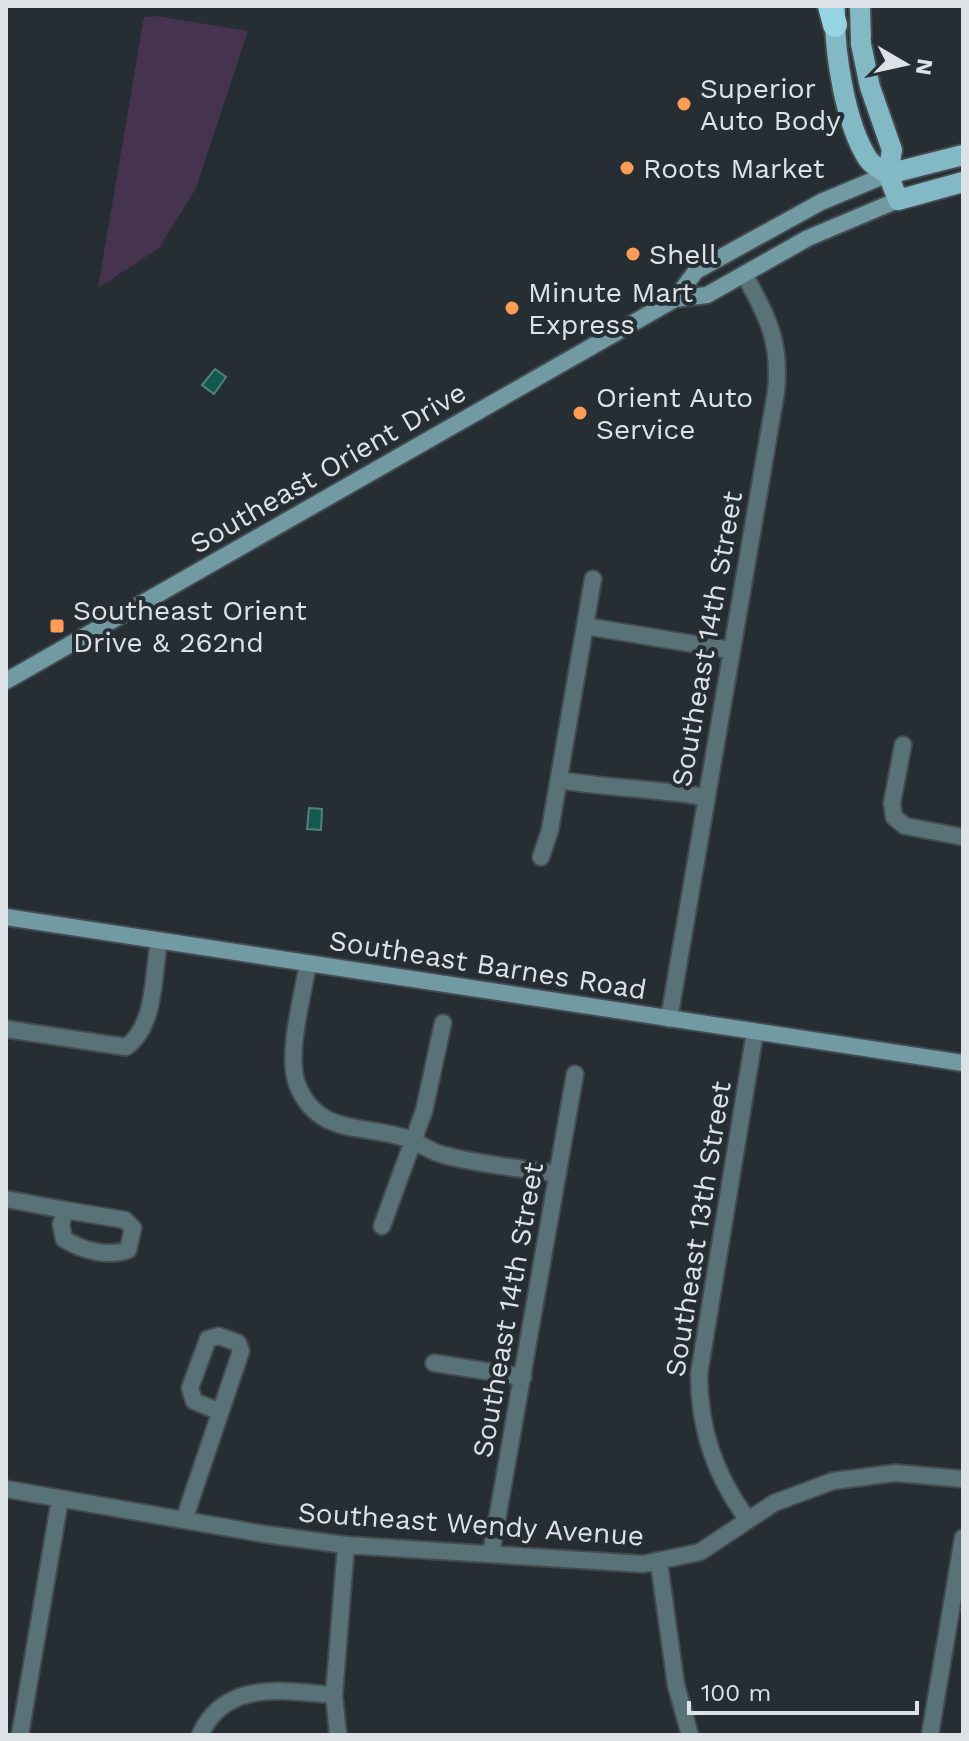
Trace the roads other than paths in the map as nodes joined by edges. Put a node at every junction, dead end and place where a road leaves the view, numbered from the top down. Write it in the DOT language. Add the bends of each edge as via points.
graph roads {
  1 [pos="860,6"];
  2 [pos="833,12"];
  3 [pos="963,155"];
  4 [pos="888,174"];
  5 [pos="963,182"];
  6 [pos="898,200"];
  7 [pos="744,274"];
  8 [pos="675,299"];
  9 [pos="593,579"];
  10 [pos="585,626"];
  11 [pos="730,650"];
  12 [pos="6,681"];
  13 [pos="903,745"];
  14 [pos="559,780"];
  15 [pos="706,797"];
  16 [pos="963,837"];
  17 [pos="541,857"];
  18 [pos="6,917"];
  19 [pos="159,941"];
  20 [pos="308,963"];
  21 [pos="669,1019"];
  22 [pos="443,1023"];
  23 [pos="6,1029"];
  24 [pos="755,1032"];
  25 [pos="963,1063"];
  26 [pos="575,1074"];
  27 [pos="411,1140"];
  28 [pos="558,1174"];
  29 [pos="6,1199"];
  30 [pos="65,1210"];
  31 [pos="382,1226"];
  32 [pos="434,1363"];
  33 [pos="523,1377"];
  34 [pos="220,1412"];
  35 [pos="963,1479"];
  36 [pos="6,1489"];
  37 [pos="60,1499"];
  38 [pos="747,1519"];
  39 [pos="184,1520"];
  40 [pos="963,1538"];
  41 [pos="346,1545"];
  42 [pos="491,1554"];
  43 [pos="659,1563"];
  44 [pos="334,1695"];
  45 [pos="20,1735"];
  46 [pos="200,1735"];
  47 [pos="338,1735"];
  48 [pos="690,1735"];
  49 [pos="930,1735"];
  1 -- 4 [label="main road" via="870,87 892,150"];
  2 -- 4 [label="main road" via="836,49 856,129 868,161"];
  3 -- 4 [label="main road"];
  4 -- 6 [label="main road"];
  4 -- 8 [label="main road, Southeast Orient Drive" via="801,212 696,271"];
  5 -- 6 [label="main road"];
  6 -- 7 [label="main road, Southeast Orient Drive" via="837,223"];
  7 -- 8 [label="main road, Southeast Orient Drive" via="707,295"];
  7 -- 11 [label="street, Southeast 14th Street" via="774,333 778,372"];
  8 -- 12 [label="main road, Southeast Orient Drive"];
  9 -- 10 [label="street"];
  10 -- 11 [label="street"];
  10 -- 14 [label="street"];
  11 -- 15 [label="street, Southeast 14th Street"];
  13 -- 16 [label="street" via="894,817 905,826"];
  14 -- 15 [label="street"];
  14 -- 17 [label="street"];
  15 -- 21 [label="street, Southeast 14th Street"];
  18 -- 19 [label="main road, Southeast Barnes Road"];
  19 -- 20 [label="main road, Southeast Barnes Road"];
  19 -- 23 [label="street" via="145,1023 138,1039 126,1047"];
  20 -- 21 [label="main road, Southeast Barnes Road"];
  20 -- 27 [label="street" via="293,1060 304,1097 339,1126"];
  21 -- 24 [label="main road, Southeast Barnes Road"];
  22 -- 27 [label="street" via="433,1082"];
  24 -- 25 [label="main road, Southeast Barnes Road"];
  24 -- 38 [label="street, Southeast 13th Street" via="699,1374 709,1450"];
  26 -- 28 [label="street, Southeast 14th Street"];
  27 -- 28 [label="street" via="444,1155"];
  27 -- 31 [label="street"];
  28 -- 33 [label="street, Southeast 14th Street"];
  29 -- 30 [label="street"];
  32 -- 33 [label="street"];
  33 -- 42 [label="street, Southeast 14th Street"];
  34 -- 39 [label="street"];
  35 -- 38 [label="street, Southeast Wendy Avenue" via="895,1473 833,1481 793,1494"];
  36 -- 37 [label="street, Southeast Wendy Avenue"];
  37 -- 39 [label="street, Southeast Wendy Avenue"];
  37 -- 45 [label="street"];
  38 -- 43 [label="street, Southeast Wendy Avenue" via="700,1552"];
  39 -- 41 [label="street, Southeast Wendy Avenue"];
  40 -- 49 [label="street"];
  41 -- 42 [label="street, Southeast Wendy Avenue"];
  41 -- 44 [label="street"];
  42 -- 43 [label="street, Southeast Wendy Avenue"];
  43 -- 48 [label="street" via="676,1685"];
  44 -- 46 [label="street" via="265,1689 247,1693 216,1711"];
  44 -- 47 [label="street"];
}
